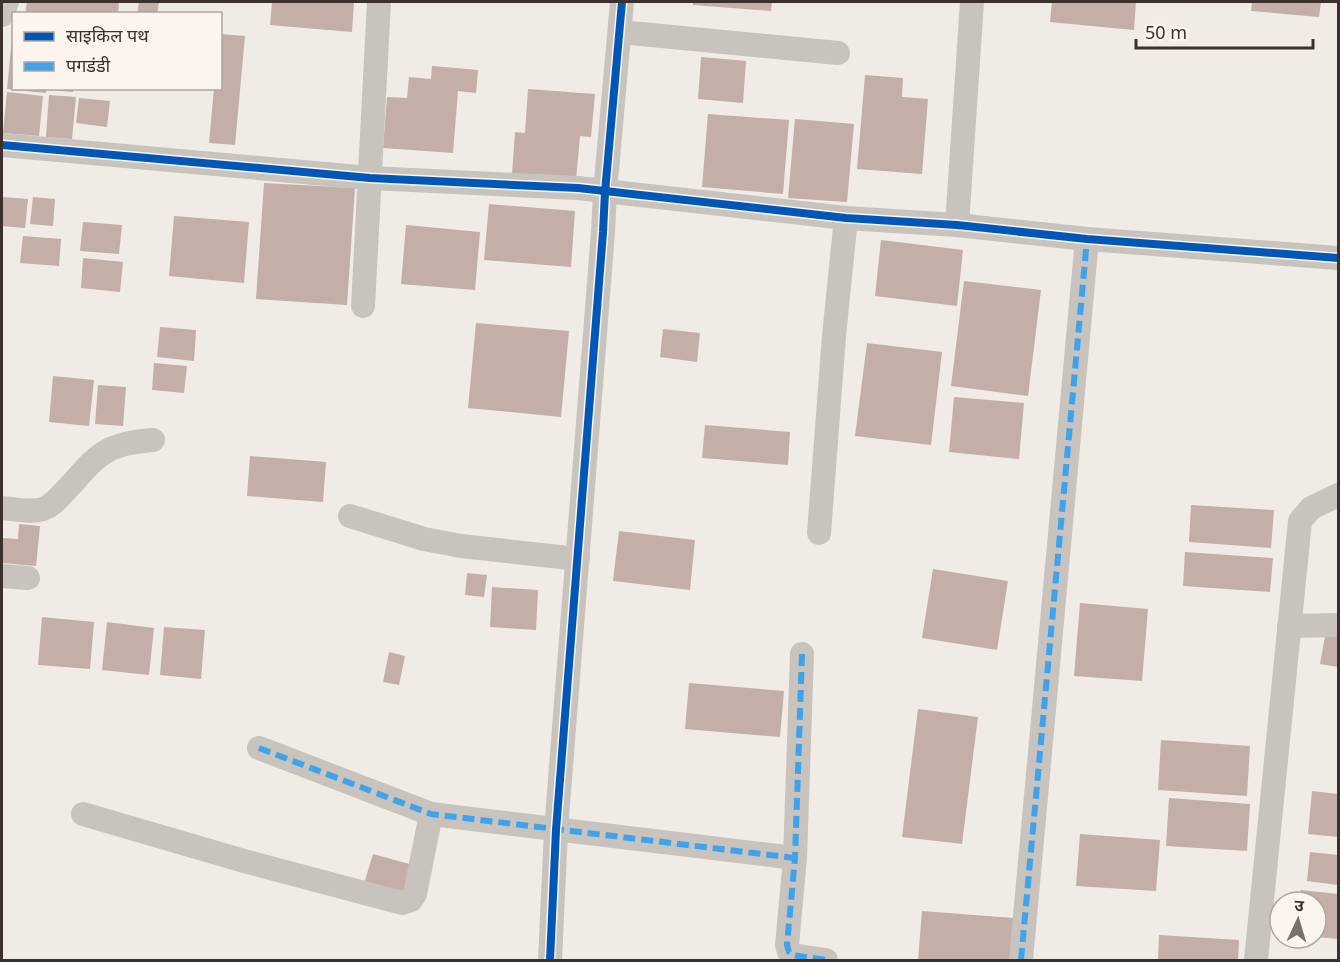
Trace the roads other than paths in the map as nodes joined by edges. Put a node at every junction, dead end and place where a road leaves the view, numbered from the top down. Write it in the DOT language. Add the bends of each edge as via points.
graph roads {
  1 [pos="7,2"];
  2 [pos="380,2"];
  3 [pos="622,2"];
  4 [pos="972,2"];
  5 [pos="2,15"];
  6 [pos="620,32"];
  7 [pos="838,53"];
  8 [pos="2,145"];
  9 [pos="370,178"];
  10 [pos="605,192"];
  11 [pos="846,218"];
  12 [pos="957,225"];
  13 [pos="1087,239"];
  14 [pos="1338,258"];
  15 [pos="363,306"];
  16 [pos="153,440"];
  17 [pos="1338,495"];
  18 [pos="2,508"];
  19 [pos="350,516"];
  20 [pos="819,533"];
  21 [pos="578,559"];
  22 [pos="2,576"];
  23 [pos="28,578"];
  24 [pos="1338,625"];
  25 [pos="1289,626"];
  26 [pos="802,654"];
  27 [pos="259,748"];
  28 [pos="83,814"];
  29 [pos="431,814"];
  30 [pos="556,830"];
  31 [pos="795,858"];
  32 [pos="550,960"];
  33 [pos="826,960"];
  34 [pos="1021,960"];
  35 [pos="1256,960"];
  1 -- 5 [label="street"];
  2 -- 9 [label="street"];
  3 -- 6 [label="street"];
  4 -- 12 [label="street"];
  6 -- 7 [label="street"];
  6 -- 10 [label="street"];
  8 -- 9 [label="street"];
  9 -- 10 [label="street"];
  9 -- 15 [label="street"];
  10 -- 11 [label="street"];
  10 -- 21 [label="street"];
  11 -- 12 [label="street"];
  11 -- 20 [label="street"];
  12 -- 13 [label="street"];
  13 -- 14 [label="street"];
  13 -- 34 [label="street"];
  16 -- 18 [label="street" via="129,442 98,455 53,504 42,509"];
  17 -- 25 [label="street" via="1311,508 1300,521"];
  19 -- 21 [label="street" via="434,541"];
  21 -- 30 [label="street"];
  22 -- 23 [label="street"];
  24 -- 25 [label="street"];
  25 -- 35 [label="street"];
  26 -- 31 [label="street"];
  27 -- 29 [label="street"];
  28 -- 29 [label="street" via="402,903 415,894"];
  29 -- 30 [label="street"];
  30 -- 31 [label="street"];
  30 -- 32 [label="street"];
  31 -- 33 [label="street" via="789,952"];
}
